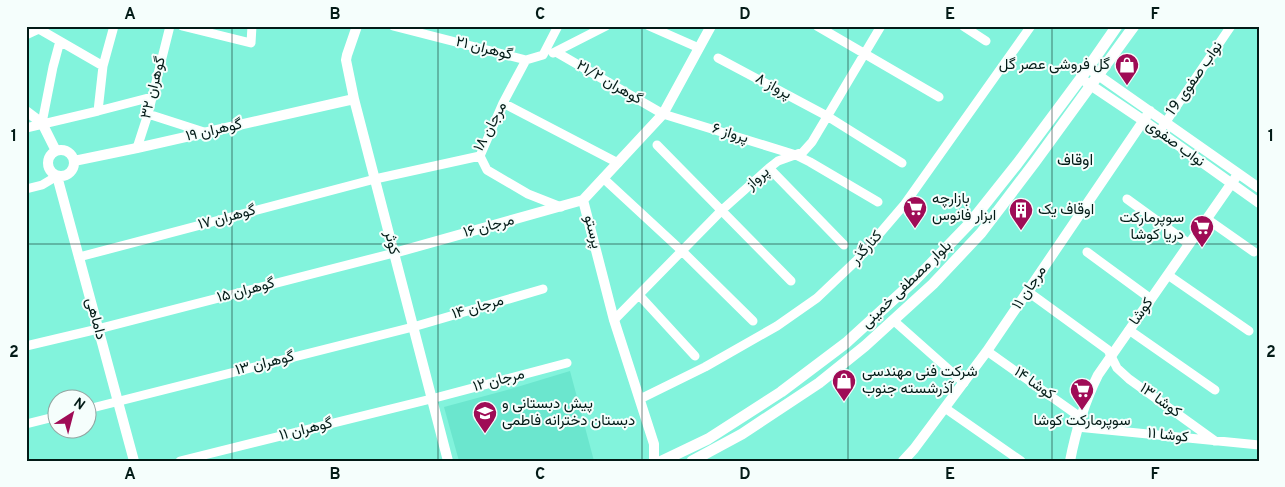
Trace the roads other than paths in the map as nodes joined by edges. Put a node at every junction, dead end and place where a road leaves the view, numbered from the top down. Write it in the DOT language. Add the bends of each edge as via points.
graph roads {
  1 [pos="114,26"];
  2 [pos="170,26"];
  3 [pos="182,26"];
  4 [pos="252,26"];
  5 [pos="357,26"];
  6 [pos="393,26"];
  7 [pos="558,26"];
  8 [pos="606,26"];
  9 [pos="649,26"];
  10 [pos="711,26"];
  11 [pos="817,26"];
  12 [pos="881,26"];
  13 [pos="963,26"];
  14 [pos="1030,26"];
  15 [pos="1117,26"];
  16 [pos="1134,26"];
  17 [pos="1232,26"];
  18 [pos="40,28"];
  19 [pos="26,35"];
  20 [pos="60,41"];
  21 [pos="986,41"];
  22 [pos="699,48"];
  23 [pos="556,52"];
  24 [pos="864,54"];
  25 [pos="543,55"];
  26 [pos="718,58"];
  27 [pos="526,60"];
  28 [pos="103,66"];
  29 [pos="1088,68"];
  30 [pos="1099,75"];
  31 [pos="1081,78"];
  32 [pos="1091,86"];
  33 [pos="152,97"];
  34 [pos="939,97"];
  35 [pos="354,99"];
  36 [pos="504,104"];
  37 [pos="26,111"];
  38 [pos="98,111"];
  39 [pos="1150,111"];
  40 [pos="148,114"];
  41 [pos="663,114"];
  42 [pos="827,116"];
  43 [pos="1144,121"];
  44 [pos="1166,122"];
  45 [pos="42,123"];
  46 [pos="26,128"];
  47 [pos="1159,132"];
  48 [pos="207,133"];
  49 [pos="657,145"];
  50 [pos="138,148"];
  51 [pos="56,151"];
  52 [pos="796,155"];
  53 [pos="480,156"];
  54 [pos="74,161"];
  55 [pos="618,163"];
  56 [pos="902,163"];
  57 [pos="769,168"];
  58 [pos="1238,174"];
  59 [pos="57,176"];
  60 [pos="603,178"];
  61 [pos="375,179"];
  62 [pos="1232,184"];
  63 [pos="1259,188"];
  64 [pos="26,189"];
  65 [pos="1127,199"];
  66 [pos="583,200"];
  67 [pos="878,202"];
  68 [pos="1259,203"];
  69 [pos="560,207"];
  70 [pos="722,210"];
  71 [pos="1207,219"];
  72 [pos="1189,244"];
  73 [pos="844,245"];
  74 [pos="682,252"];
  75 [pos="1087,252"];
  76 [pos="1254,252"];
  77 [pos="394,253"];
  78 [pos="79,257"];
  79 [pos="1168,275"];
  80 [pos="791,281"];
  81 [pos="543,289"];
  82 [pos="1027,291"];
  83 [pos="639,295"];
  84 [pos="1151,299"];
  85 [pos="614,320"];
  86 [pos="893,320"];
  87 [pos="753,321"];
  88 [pos="412,327"];
  89 [pos="98,329"];
  90 [pos="1129,330"];
  91 [pos="1249,331"];
  92 [pos="26,346"];
  93 [pos="987,351"];
  94 [pos="1112,355"];
  95 [pos="695,356"];
  96 [pos="567,363"];
  97 [pos="964,383"];
  98 [pos="1215,390"];
  99 [pos="431,399"];
  100 [pos="640,399"];
  101 [pos="118,402"];
  102 [pos="98,407"];
  103 [pos="945,408"];
  104 [pos="48,418"];
  105 [pos="1079,422"];
  106 [pos="26,424"];
  107 [pos="1214,440"];
  108 [pos="1259,445"];
  109 [pos="662,460"];
  110 [pos="134,461"];
  111 [pos="180,461"];
  112 [pos="448,461"];
  113 [pos="692,461"];
  114 [pos="903,461"];
  115 [pos="1021,461"];
  116 [pos="1070,461"];
  1 -- 28 [label="street"];
  2 -- 33 [label="street, گوهران ۳۲"];
  3 -- 4 [label="street" via="251,43"];
  5 -- 35 [label="street, کوثر" via="346,55"];
  6 -- 27 [label="street, گوهران ۲۱"];
  7 -- 25 [label="street"];
  8 -- 23 [label="street, گوهران ۲۱"];
  9 -- 22 [label="street"];
  10 -- 22 [label="street, پرستو"];
  11 -- 24 [label="street"];
  12 -- 24 [label="street, پرواز"];
  13 -- 21 [label="street"];
  14 -- 100 [label="street, کنارگذر" via="904,204 857,260 817,298 777,326"];
  15 -- 29 [label="main road, بلوار مصطفی خمینی"];
  16 -- 30 [label="main road, بلوار مصطفی خمینی"];
  17 -- 44 [label="street, نواب صفوی 19"];
  18 -- 19 [label="street"];
  18 -- 20 [label="street"];
  20 -- 28 [label="street"];
  20 -- 45 [label="street"];
  22 -- 41 [label="street, پرستو"];
  23 -- 25 [label="street, گوهران ۲۱"];
  23 -- 41 [label="street, گوهران ۲۱/۲"];
  24 -- 34 [label="street"];
  24 -- 42 [label="street, پرواز"];
  25 -- 27 [label="street, گوهران ۲۱"];
  26 -- 42 [label="street, پرواز ۸"];
  27 -- 36 [label="street, مرجان ۱۸"];
  28 -- 38 [label="street"];
  29 -- 30 [label="street, نواب صفوی"];
  29 -- 31 [label="main road, بلوار مصطفی خمینی"];
  30 -- 32 [label="main road, بلوار مصطفی خمینی"];
  30 -- 39 [label="street, نواب صفوی"];
  31 -- 32 [label="street, نواب صفوی"];
  31 -- 109 [label="main road, بلوار مصطفی خمینی" via="970,223 915,280 846,343 780,392 708,439"];
  32 -- 43 [label="street, نواب صفوی"];
  32 -- 86 [label="main road, بلوار مصطفی خمینی" via="981,233 933,284"];
  33 -- 38 [label="street"];
  33 -- 40 [label="street, گوهران ۳۲"];
  35 -- 48 [label="street, گوهران ۱۹"];
  35 -- 61 [label="street, کوثر"];
  36 -- 53 [label="street, مرجان ۱۸"];
  36 -- 55 [label="street"];
  37 -- 45 [label="street"];
  38 -- 45 [label="street"];
  39 -- 43 [label="street, مرجان ۱۱"];
  39 -- 44 [label="street, نواب صفوی"];
  40 -- 48 [label="street"];
  40 -- 50 [label="street, گوهران ۳۲"];
  41 -- 52 [label="street, پرواز ۶"];
  41 -- 55 [label="street, پرستو"];
  42 -- 52 [label="street, پرواز" via="812,142"];
  42 -- 56 [label="street, پرواز ۸"];
  43 -- 47 [label="street, نواب صفوی"];
  43 -- 82 [label="street, مرجان ۱۱"];
  44 -- 47 [label="street, نواب صفوی 19"];
  44 -- 58 [label="street, نواب صفوی"];
  45 -- 46 [label="street"];
  45 -- 51 [label="street"];
  47 -- 62 [label="street, نواب صفوی"];
  48 -- 50 [label="street, گوهران ۱۹"];
  49 -- 70 [label="street"];
  50 -- 54 [label="street, گوهران ۱۹"];
  51 -- 54 [label="street" via="68,152"];
  51 -- 59 [label="street" via="48,158 47,164 52,174"];
  52 -- 57 [label="street, پرواز"];
  52 -- 67 [label="street, پرواز ۶"];
  53 -- 61 [label="street, مرجان ۱۸"];
  53 -- 69 [label="street" via="487,170 528,194"];
  54 -- 59 [label="street" via="71,172"];
  55 -- 60 [label="street, پرستو"];
  57 -- 70 [label="street, پرواز"];
  57 -- 73 [label="street"];
  58 -- 62 [label="street, کوشا"];
  58 -- 63 [label="street, نواب صفوی"];
  59 -- 64 [label="street"];
  59 -- 78 [label="street, داماهی"];
  60 -- 66 [label="street, پرستو"];
  60 -- 74 [label="street"];
  61 -- 77 [label="street, کوثر"];
  61 -- 78 [label="street, گوهران ۱۷"];
  62 -- 68 [label="street, نواب صفوی"];
  62 -- 71 [label="street, کوشا"];
  65 -- 72 [label="street"];
  66 -- 69 [label="street, مرجان ۱۶"];
  66 -- 85 [label="street, پرستو"];
  69 -- 77 [label="street, مرجان ۱۶"];
  70 -- 74 [label="street, پرواز"];
  70 -- 80 [label="street"];
  71 -- 72 [label="street, کوشا"];
  71 -- 76 [label="street"];
  72 -- 79 [label="street, کوشا"];
  74 -- 83 [label="street, پرواز"];
  74 -- 87 [label="street"];
  75 -- 84 [label="street"];
  77 -- 88 [label="street, کوثر"];
  77 -- 89 [label="street, گوهران ۱۵"];
  78 -- 89 [label="street, داماهی"];
  79 -- 84 [label="street, کوشا"];
  79 -- 91 [label="street"];
  81 -- 88 [label="street, مرجان ۱۴"];
  82 -- 93 [label="street, مرجان ۱۱"];
  82 -- 94 [label="street, کوشا ۱۳"];
  83 -- 85 [label="street, پرواز"];
  83 -- 95 [label="street"];
  84 -- 90 [label="street, کوشا"];
  85 -- 100 [label="street, پرستو"];
  86 -- 97 [label="street"];
  86 -- 113 [label="main road, بلوار مصطفی خمینی" via="819,383 742,434"];
  88 -- 99 [label="street, کوثر"];
  88 -- 101 [label="street, گوهران ۱۳"];
  89 -- 92 [label="street, گوهران ۱۵"];
  89 -- 101 [label="street, داماهی"];
  90 -- 94 [label="street, کوشا"];
  90 -- 98 [label="street"];
  93 -- 97 [label="street, مرجان ۱۱"];
  93 -- 105 [label="street, کوشا ۱۴"];
  94 -- 105 [label="street, کوشا" via="1090,391"];
  94 -- 107 [label="street, کوشا ۱۳" via="1117,368 1129,379"];
  96 -- 99 [label="street, مرجان ۱۲"];
  97 -- 103 [label="street, مرجان ۱۱"];
  99 -- 111 [label="street, گوهران ۱۱"];
  99 -- 112 [label="street, کوثر"];
  100 -- 109 [label="street, پرستو"];
  101 -- 102 [label="street, گوهران ۱۳"];
  101 -- 110 [label="street, داماهی"];
  103 -- 114 [label="street, مرجان ۱۱"];
  103 -- 115 [label="street"];
  104 -- 106 [label="street"];
  105 -- 107 [label="street, کوشا ۱۱"];
  105 -- 116 [label="street, کوشا"];
  107 -- 108 [label="street, کوشا ۱۱"];
}
